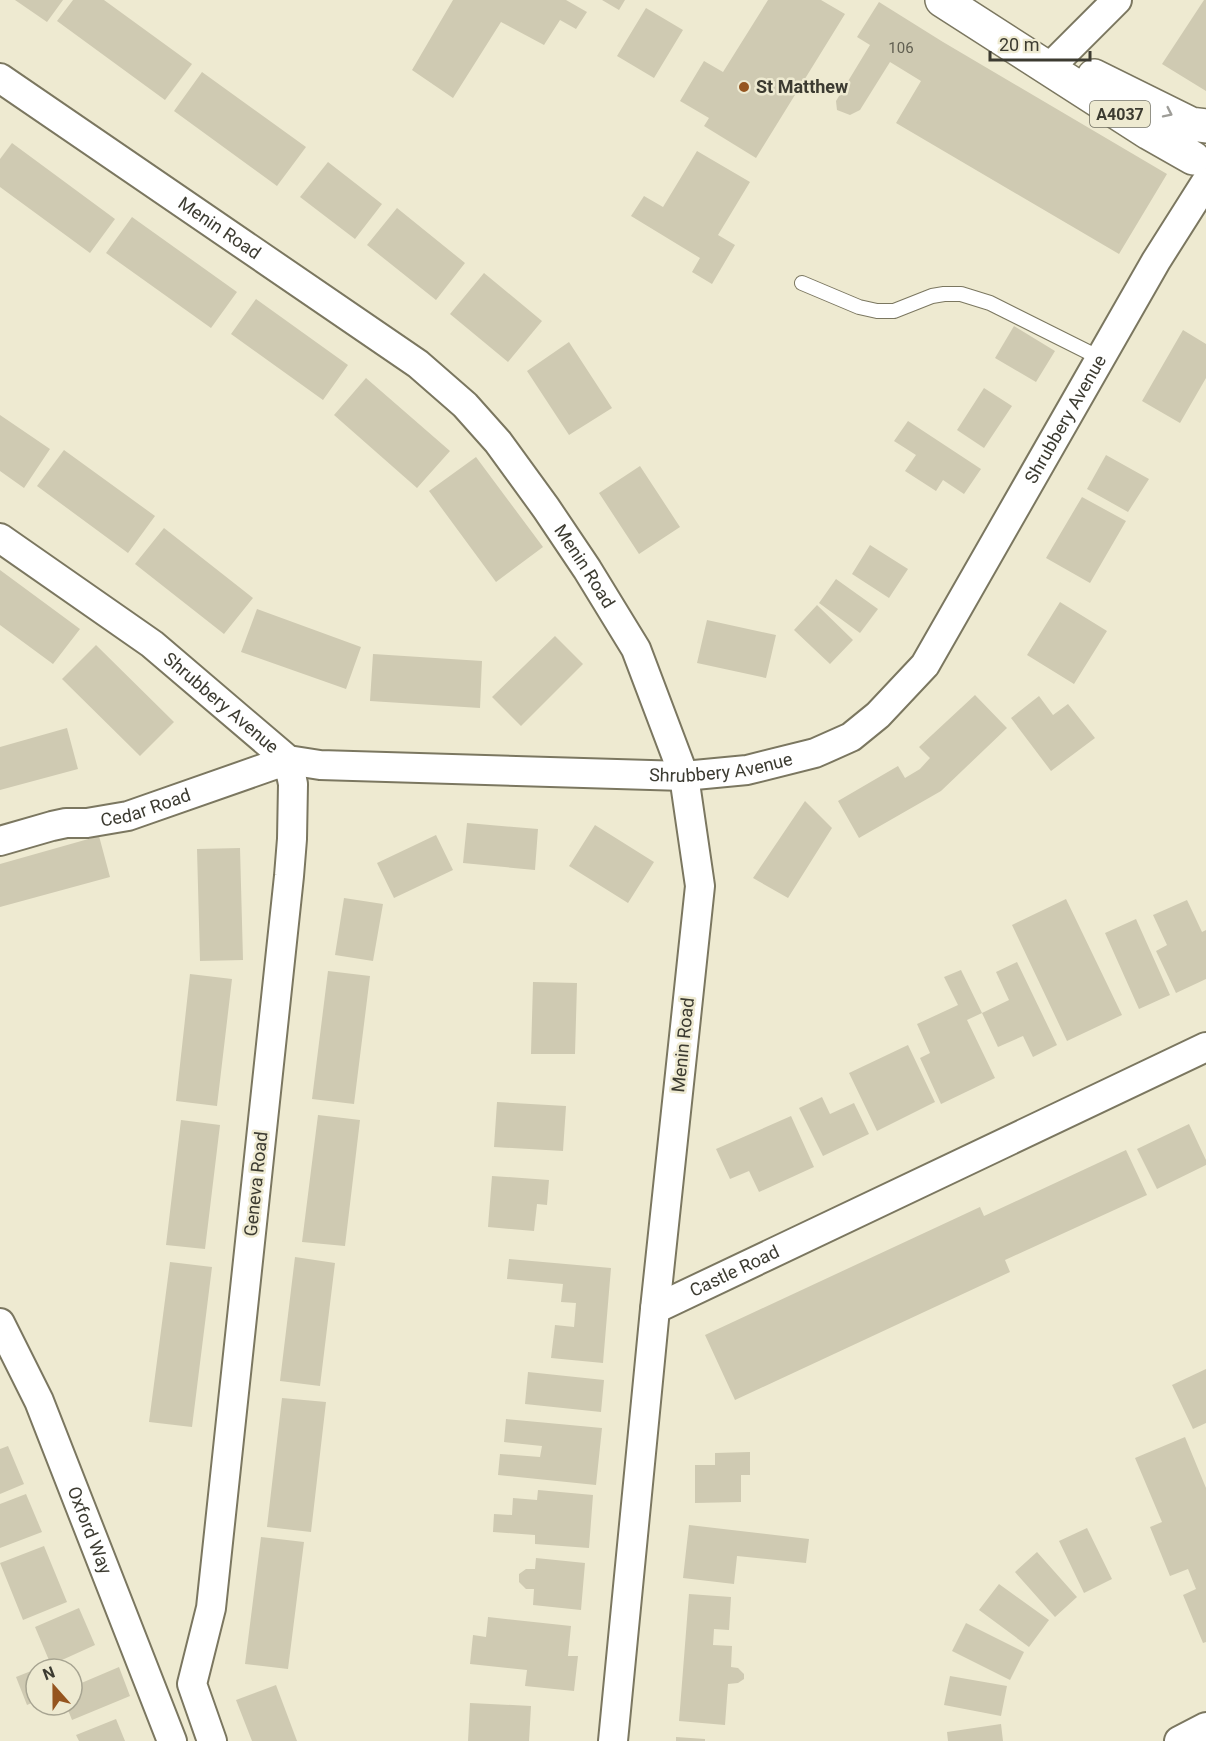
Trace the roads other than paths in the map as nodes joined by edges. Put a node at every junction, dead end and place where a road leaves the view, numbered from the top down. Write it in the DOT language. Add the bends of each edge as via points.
graph roads {
  1 [pos="1117,0"];
  2 [pos="945,2"];
  3 [pos="1054,64"];
  4 [pos="0,78"];
  5 [pos="1203,155"];
  6 [pos="802,283"];
  7 [pos="1100,358"];
  8 [pos="0,538"];
  9 [pos="288,760"];
  10 [pos="684,776"];
  11 [pos="0,841"];
  12 [pos="1206,1047"];
  13 [pos="655,1309"];
  14 [pos="0,1323"];
  15 [pos="1206,1727"];
  16 [pos="172,1741"];
  17 [pos="212,1741"];
  18 [pos="613,1741"];
  19 [pos="1179,1741"];
  1 -- 3 [label="street"];
  2 -- 3 [label="main road, A4037"];
  3 -- 5 [label="main road, A4037" via="1191,124"];
  4 -- 10 [label="street, Menin Road" via="418,364 465,405 498,442 546,508 636,649"];
  5 -- 7 [label="street, Shrubbery Avenue" via="1156,261"];
  6 -- 7 [label="lane" via="859,308 877,311 894,311 932,296 961,294 990,303"];
  7 -- 10 [label="street, Shrubbery Avenue" via="925,665 878,715 851,737 815,753 747,770"];
  8 -- 9 [label="street, Shrubbery Avenue" via="152,644"];
  9 -- 10 [label="street, Shrubbery Avenue" via="320,765"];
  9 -- 11 [label="street, Cedar Road" via="128,816 52,826"];
  9 -- 17 [label="street, Geneva Road" via="293,784 289,876 211,1608 192,1684"];
  10 -- 13 [label="street, Menin Road" via="700,886"];
  12 -- 13 [label="street, Castle Road"];
  13 -- 18 [label="street"];
  14 -- 16 [label="street, Oxford Way" via="39,1401"];
  15 -- 19 [label="street"];
}
